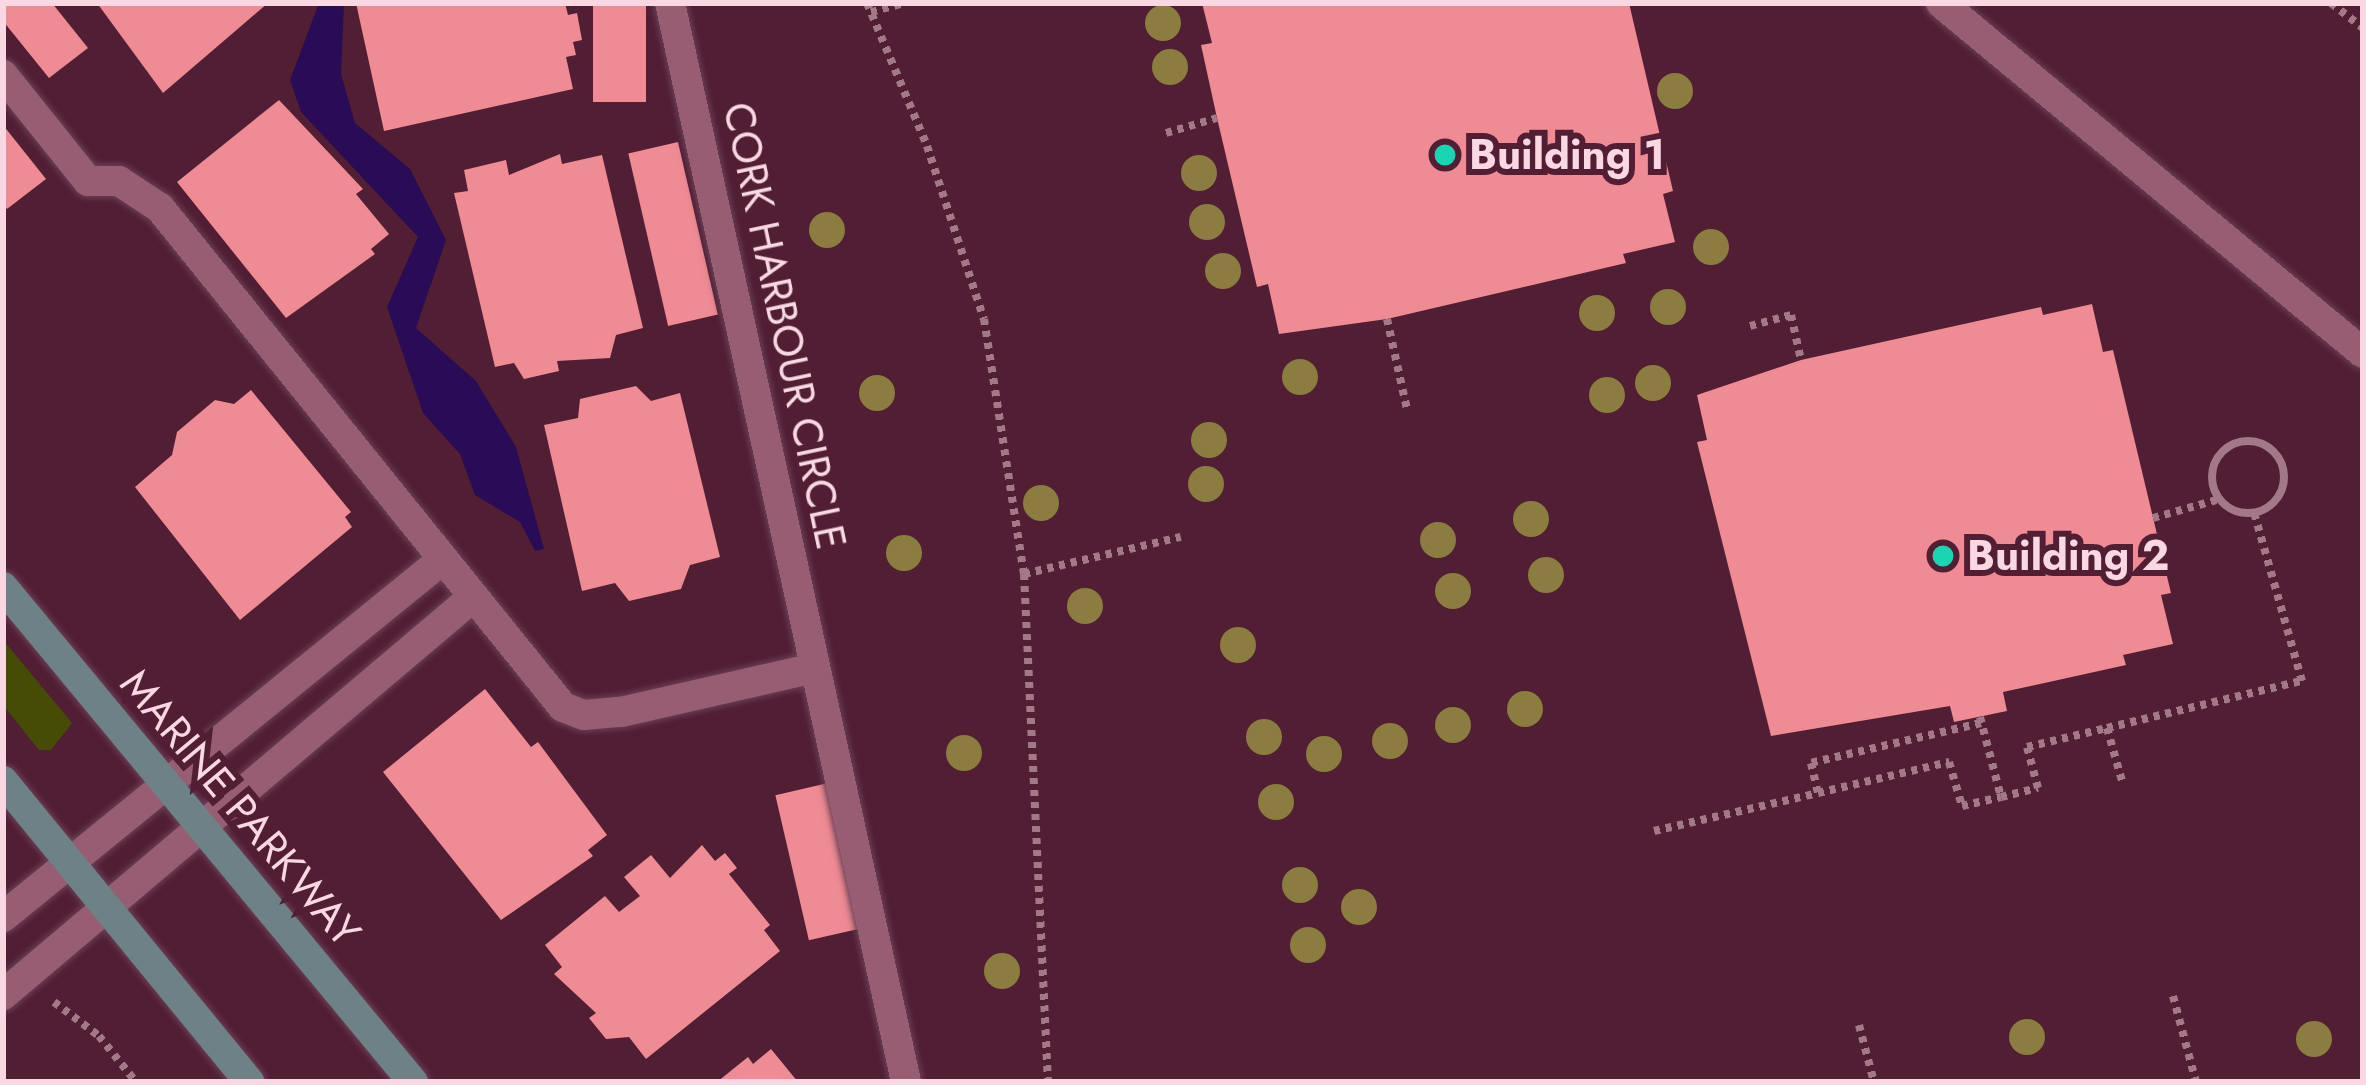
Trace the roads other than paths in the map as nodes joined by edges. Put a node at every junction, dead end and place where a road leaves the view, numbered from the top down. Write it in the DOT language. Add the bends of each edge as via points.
graph roads {
  1 [pos="670,3"];
  2 [pos="1941,3"];
  3 [pos="3,75"];
  4 [pos="2363,353"];
  5 [pos="442,560"];
  6 [pos="3,587"];
  7 [pos="472,598"];
  8 [pos="814,668"];
  9 [pos="3,781"];
  10 [pos="165,785"];
  11 [pos="200,829"];
  12 [pos="69,862"];
  13 [pos="106,908"];
  14 [pos="3,917"];
  15 [pos="13,987"];
  16 [pos="249,1082"];
  17 [pos="413,1082"];
  18 [pos="906,1082"];
  1 -- 8 [label="street, CORK HARBOUR CIRCLE"];
  2 -- 4 [label="street"];
  3 -- 5 [label="street" via="88,181 119,181 160,208"];
  5 -- 7 [label="street"];
  5 -- 10 [label="street"];
  6 -- 10 [label="main road, MARINE PARKWAY"];
  7 -- 8 [label="street" via="553,699 584,715"];
  7 -- 11 [label="street"];
  8 -- 18 [label="street, CORK HARBOUR CIRCLE"];
  9 -- 12 [label="main road"];
  10 -- 11 [label="main road, MARINE PARKWAY"];
  10 -- 12 [label="street"];
  11 -- 13 [label="street"];
  11 -- 17 [label="main road, MARINE PARKWAY"];
  12 -- 13 [label="main road"];
  12 -- 14 [label="street"];
  13 -- 15 [label="street"];
  13 -- 16 [label="main road"];
}
